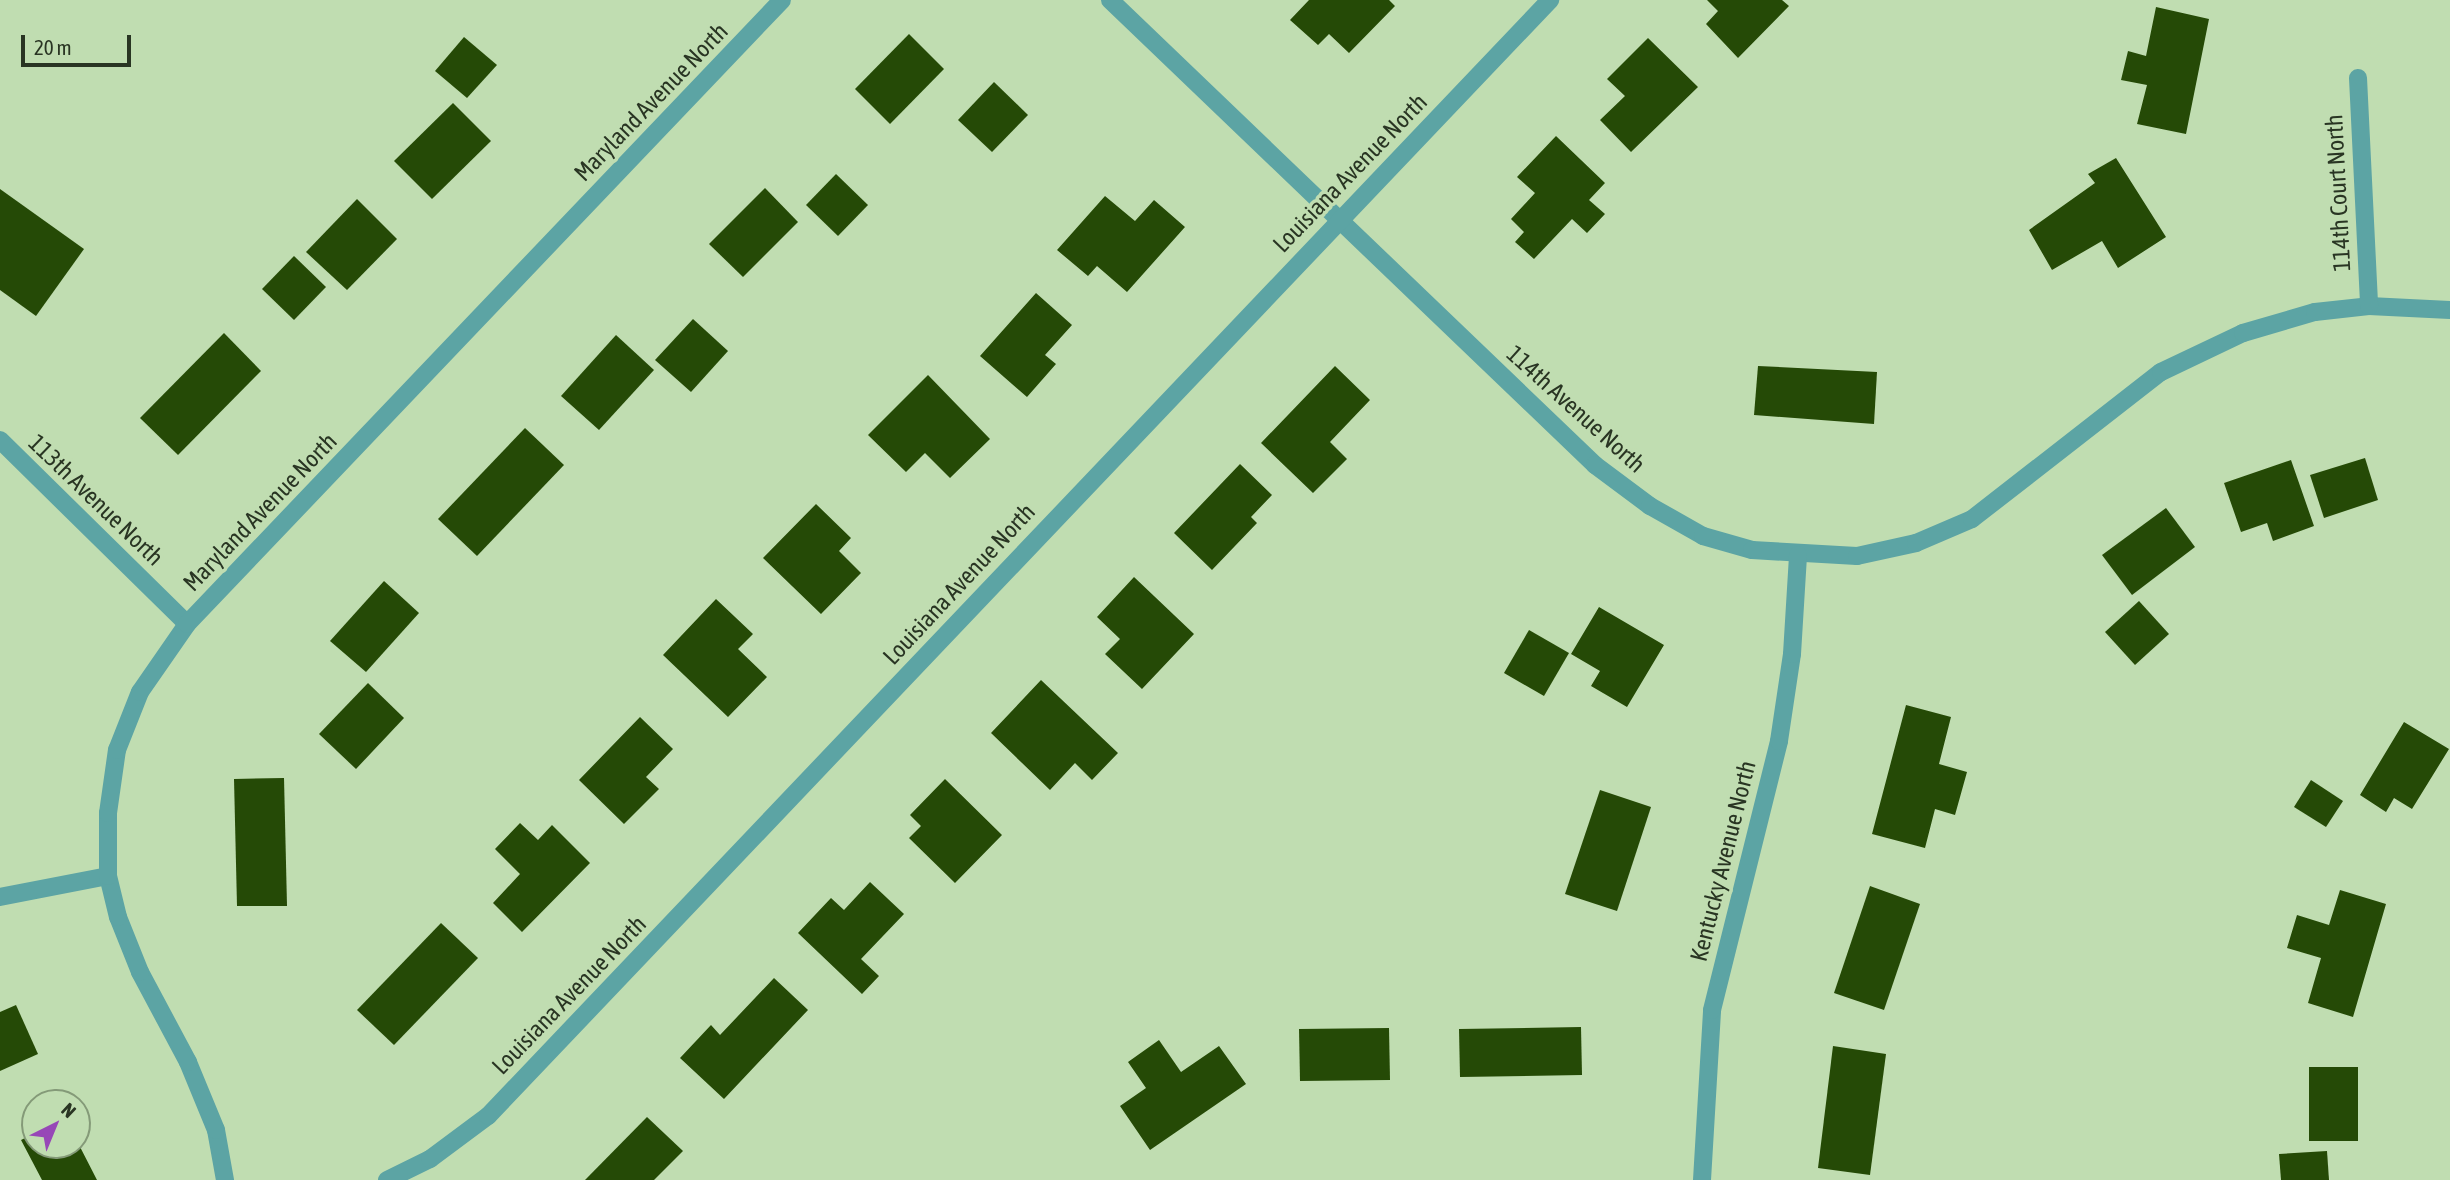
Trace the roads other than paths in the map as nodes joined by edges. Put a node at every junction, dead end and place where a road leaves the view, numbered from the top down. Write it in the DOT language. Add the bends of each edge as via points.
graph roads {
  1 [pos="782,0"];
  2 [pos="1110,0"];
  3 [pos="1550,0"];
  4 [pos="2358,78"];
  5 [pos="1338,220"];
  6 [pos="2369,306"];
  7 [pos="2450,310"];
  8 [pos="0,440"];
  9 [pos="1798,555"];
  10 [pos="187,624"];
  11 [pos="108,877"];
  12 [pos="0,897"];
  13 [pos="225,1180"];
  14 [pos="387,1180"];
  15 [pos="1702,1180"];
  1 -- 10 [label="street, Maryland Avenue North"];
  2 -- 5 [label="street, 114th Avenue North"];
  3 -- 5 [label="street, Louisiana Avenue North"];
  4 -- 6 [label="street, 114th Court North"];
  5 -- 9 [label="street, 114th Avenue North" via="1595,465 1650,506 1703,536 1752,550"];
  5 -- 14 [label="street, Louisiana Avenue North" via="488,1116 430,1159"];
  6 -- 7 [label="street, 114th Avenue North"];
  6 -- 9 [label="street, 114th Avenue North" via="2315,312 2243,333 2161,372 1972,519 1916,542 1857,556"];
  8 -- 10 [label="street, 113th Avenue North"];
  9 -- 15 [label="street, Kentucky Avenue North" via="1792,654 1779,741 1712,1010"];
  10 -- 11 [label="street, Maryland Avenue North" via="140,692 117,750 108,813"];
  11 -- 12 [label="street"];
  11 -- 13 [label="street, Maryland Avenue North" via="118,918 140,972 188,1062 216,1130"];
}
